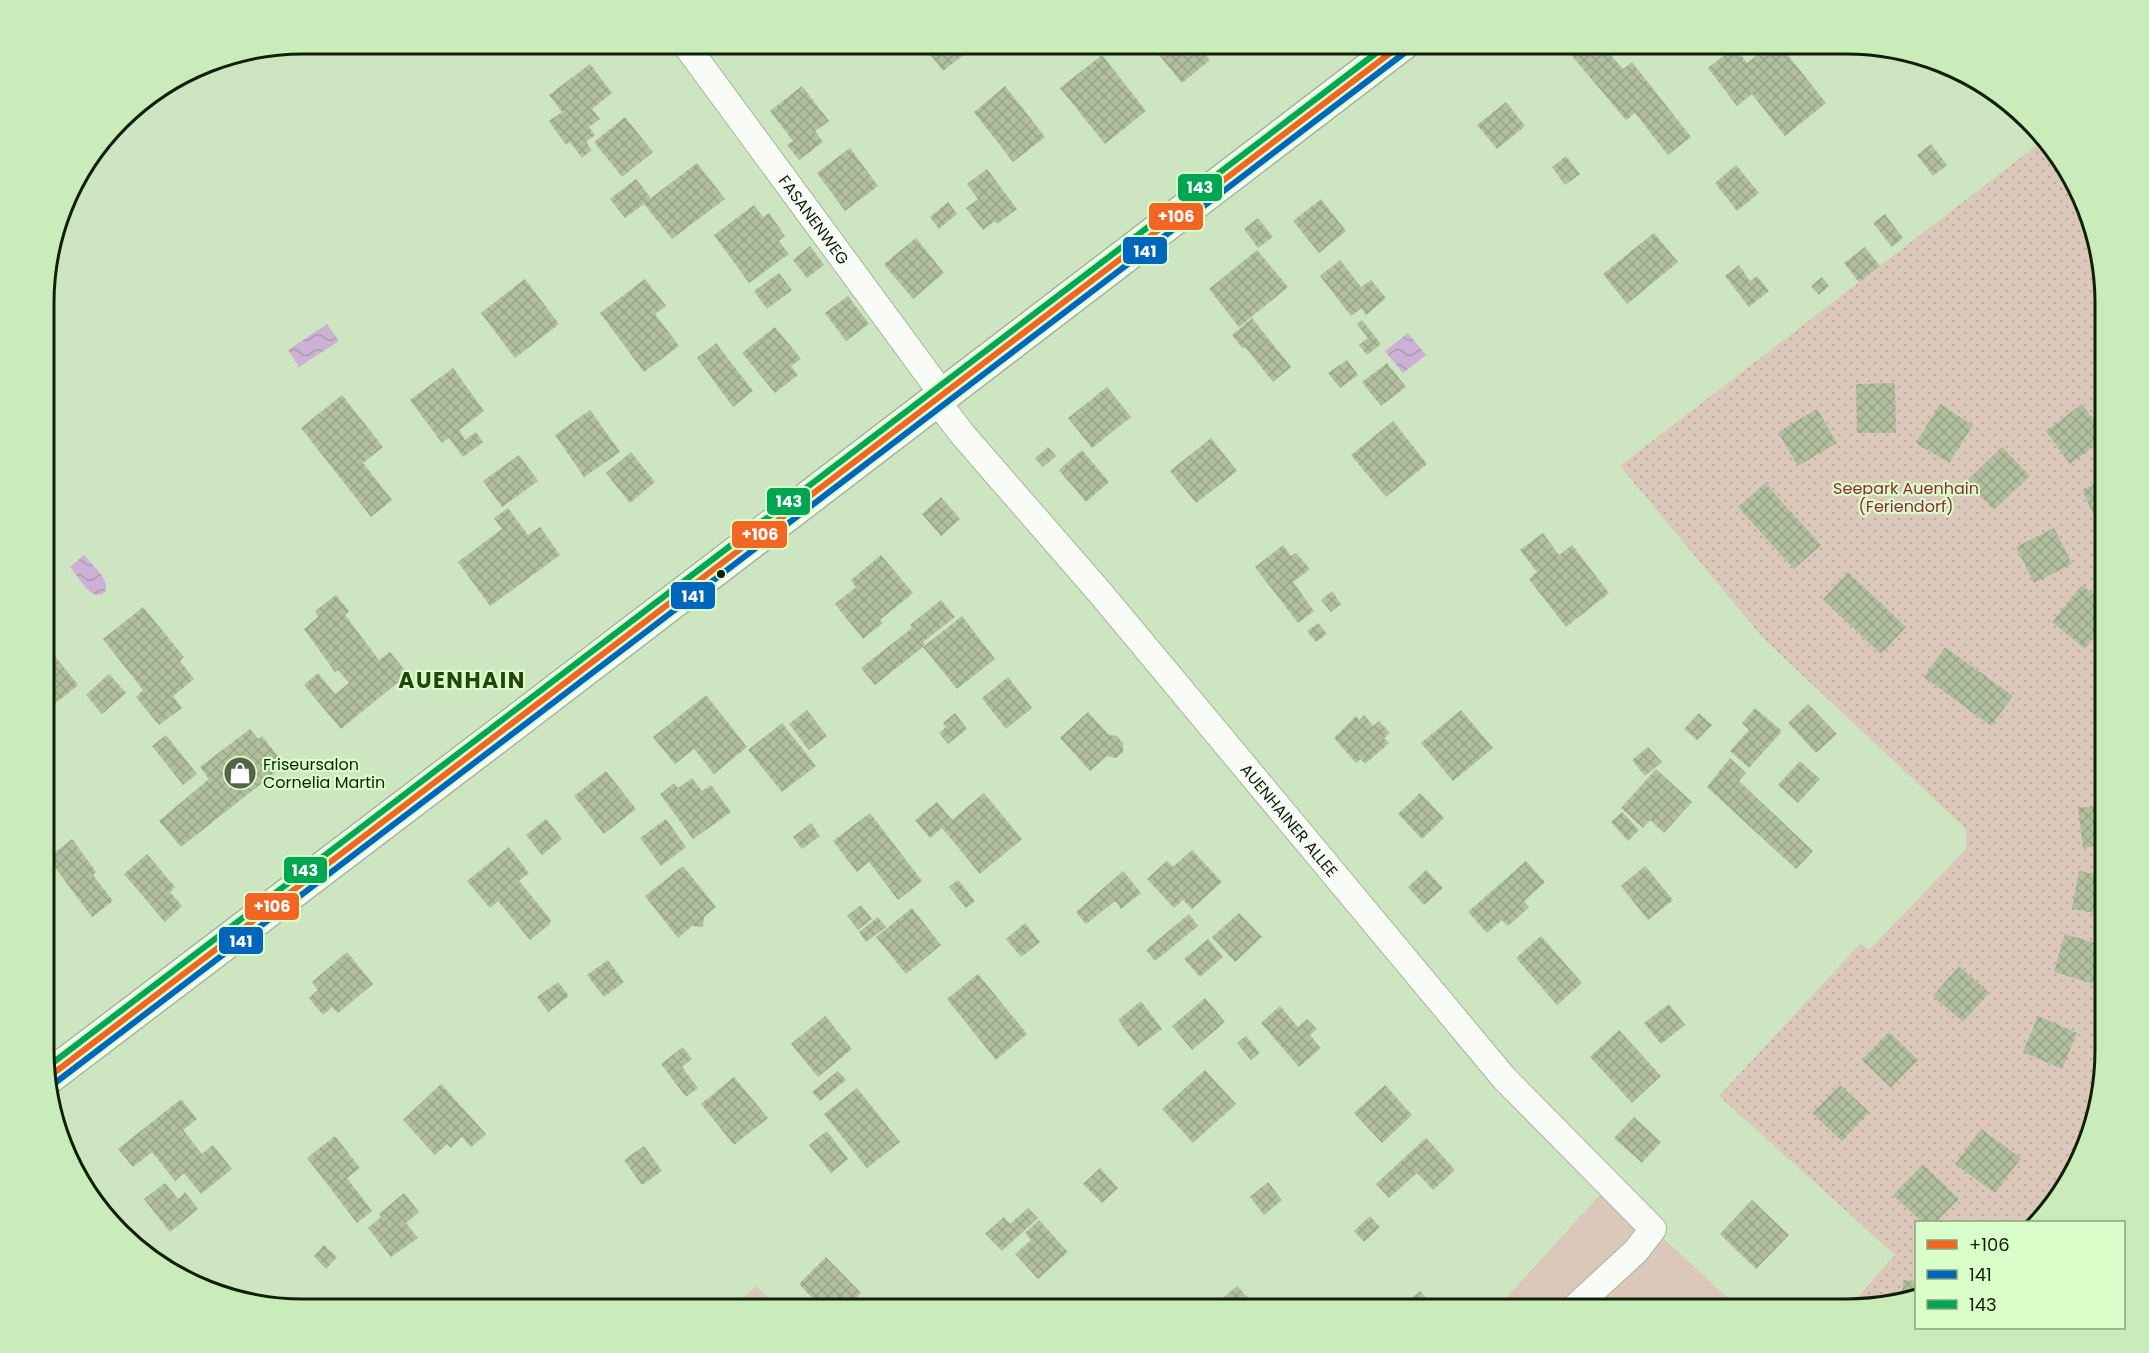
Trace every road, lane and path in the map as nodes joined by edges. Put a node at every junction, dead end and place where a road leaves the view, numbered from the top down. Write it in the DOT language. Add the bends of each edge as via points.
graph roads {
  1 [pos="692,54"];
  2 [pos="1389,54"];
  3 [pos="940,398"];
  4 [pos="55,1072"];
  5 [pos="1584,1299"];
  1 -- 3 [label="street, FASANENWEG"];
  2 -- 3 [label="street"];
  3 -- 4 [label="street"];
  3 -- 5 [label="street, AUENHAINER ALLEE" via="963,435 1102,595 1504,1078 1653,1229 1636,1251"];
}
